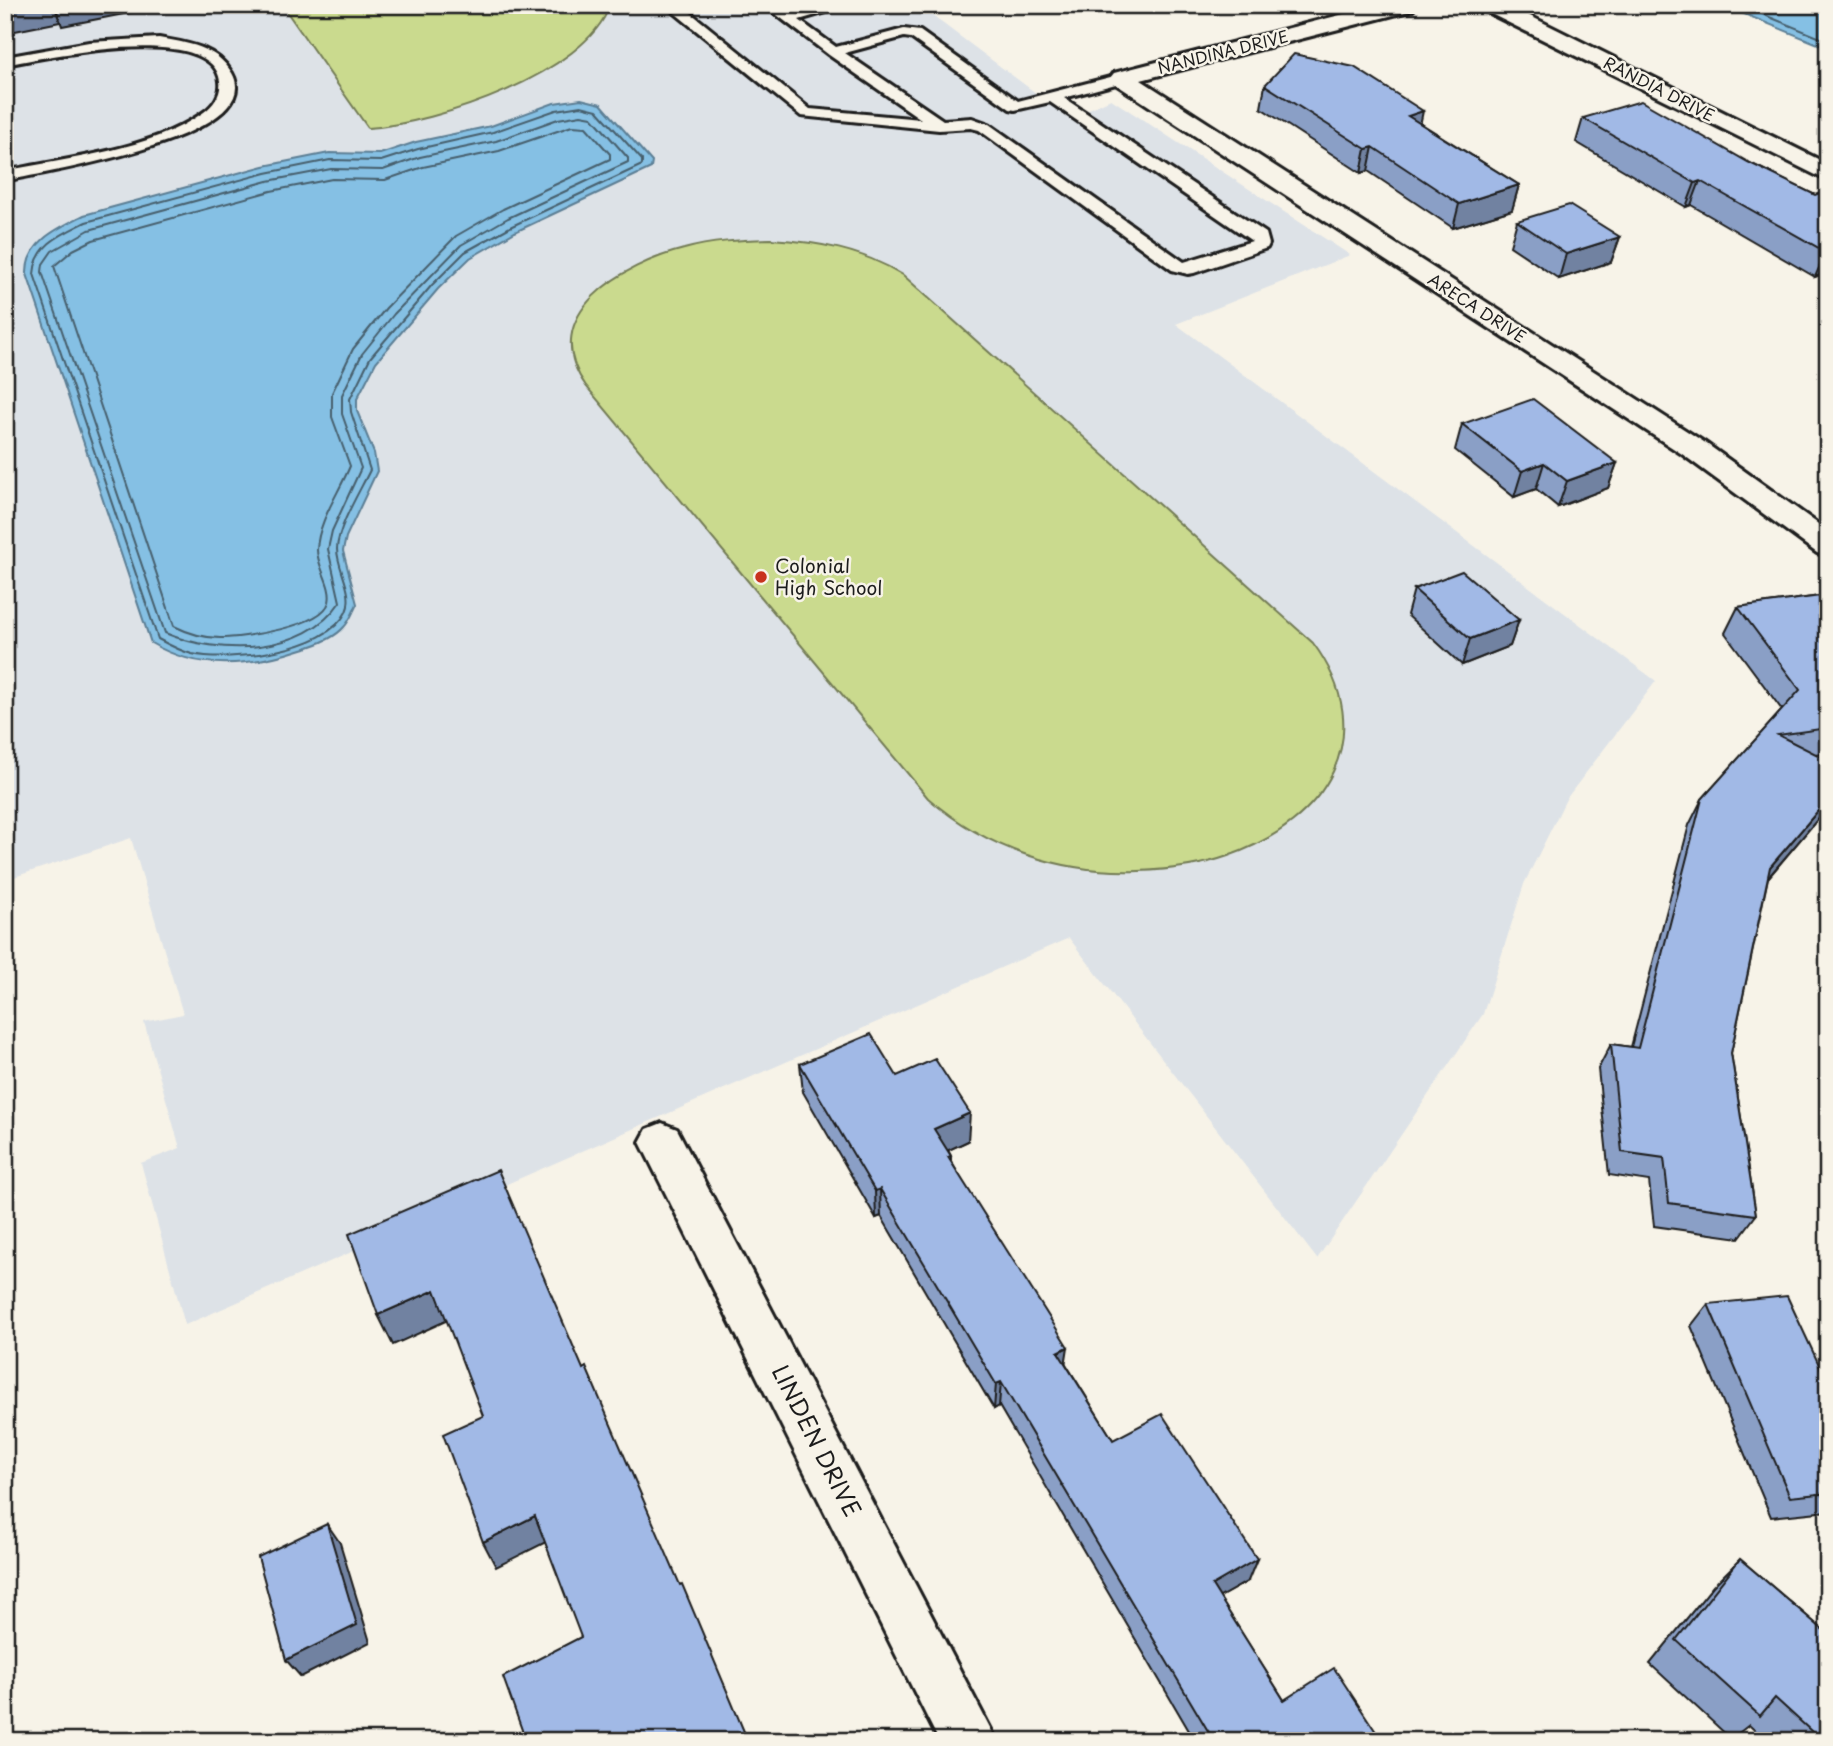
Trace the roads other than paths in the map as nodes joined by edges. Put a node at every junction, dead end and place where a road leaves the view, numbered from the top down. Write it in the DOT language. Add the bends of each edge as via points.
graph roads {
  1 [pos="672,5"];
  2 [pos="771,5"];
  3 [pos="843,5"];
  4 [pos="1405,5"];
  5 [pos="1491,5"];
  6 [pos="788,18"];
  7 [pos="834,52"];
  8 [pos="5,61"];
  9 [pos="1122,78"];
  10 [pos="1052,97"];
  11 [pos="1015,106"];
  12 [pos="939,125"];
  13 [pos="1828,174"];
  14 [pos="5,176"];
  15 [pos="1828,546"];
  16 [pos="662,1142"];
  17 [pos="969,1741"];
  1 -- 12 [label="lane" via="806,113"];
  2 -- 6 [label="lane"];
  3 -- 6 [label="lane"];
  4 -- 9 [label="street, NANDINA DRIVE"];
  5 -- 13 [label="street, RANDIA DRIVE"];
  6 -- 7 [label="lane"];
  7 -- 11 [label="lane" via="915,34"];
  7 -- 12 [label="lane"];
  8 -- 14 [label="lane" via="131,41 204,53 220,64 228,78 226,98 184,130"];
  9 -- 10 [label="lane"];
  9 -- 15 [label="street, ARECA DRIVE" via="1693,448"];
  10 -- 11 [label="lane"];
  10 -- 12 [label="lane" via="1260,237 1261,244 1188,269 1178,266 984,127"];
  11 -- 12 [label="lane"];
  16 -- 17 [label="street, LINDEN DRIVE"];
}
